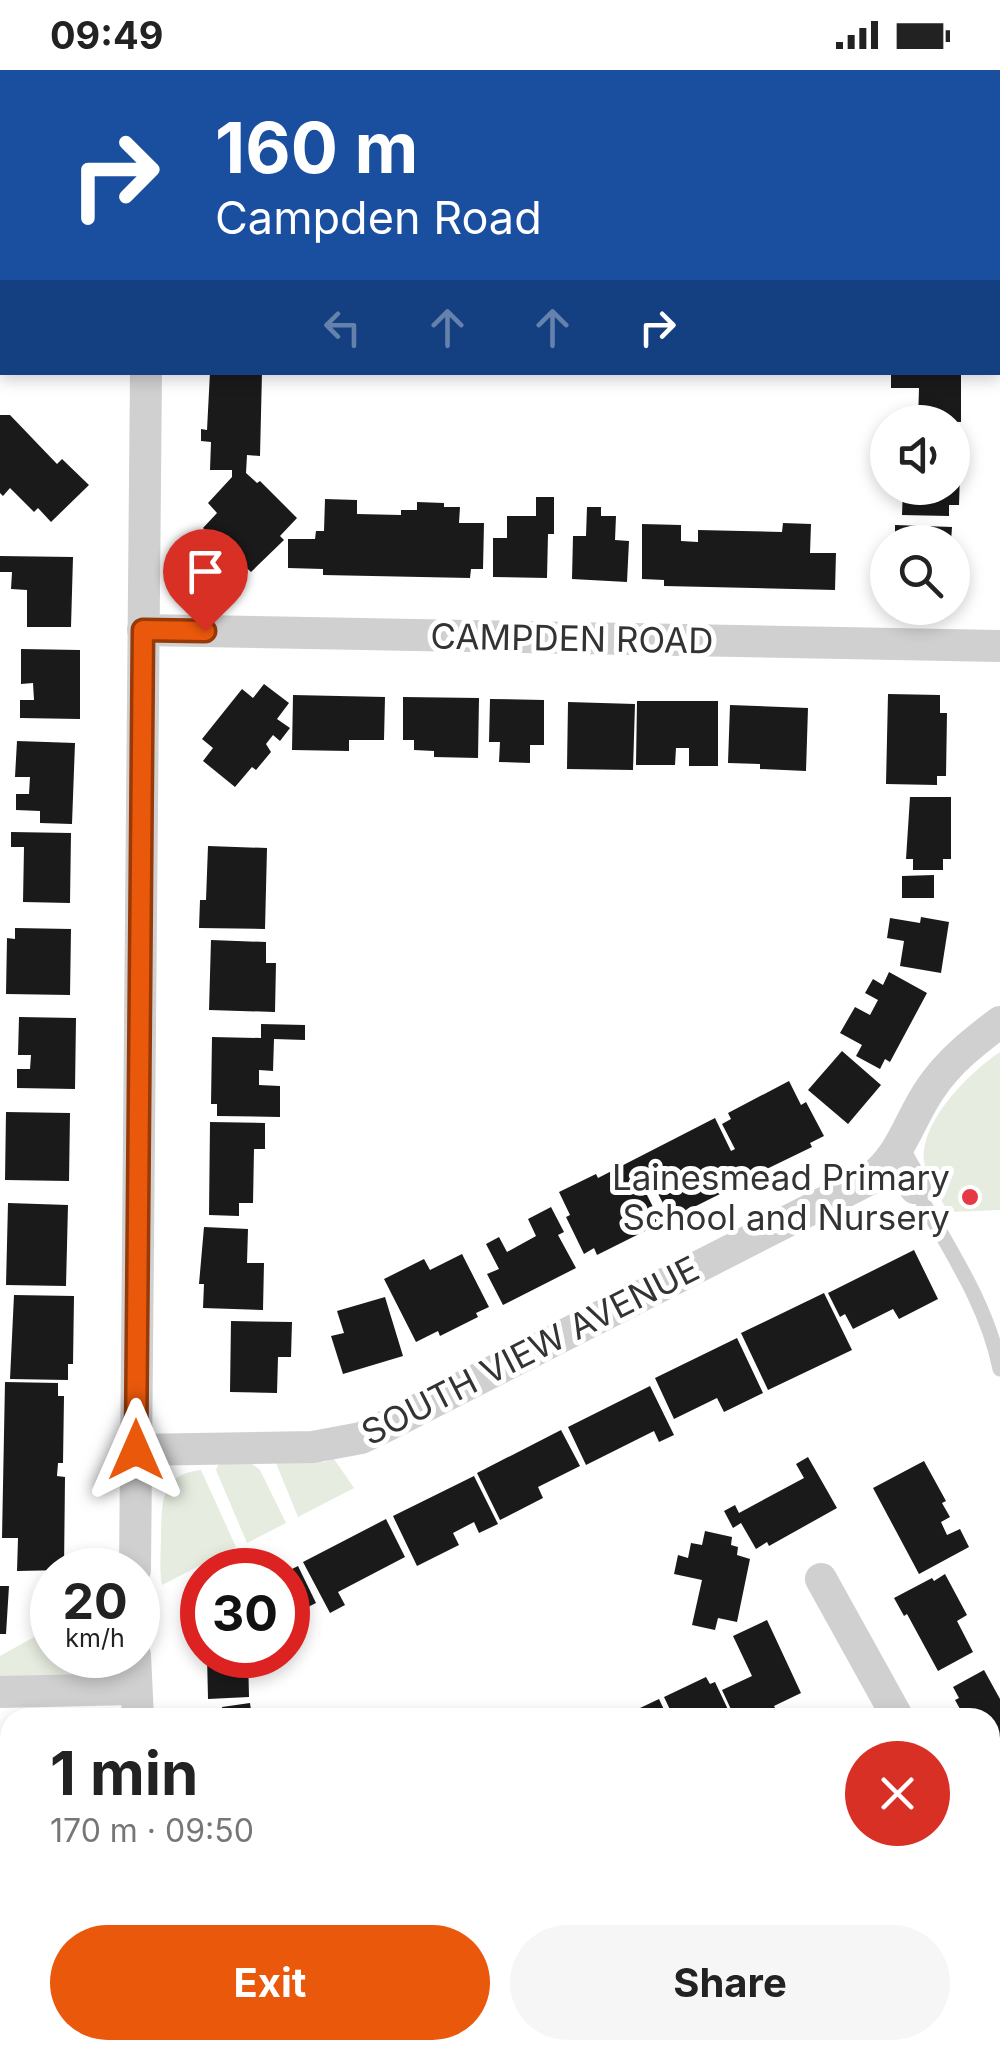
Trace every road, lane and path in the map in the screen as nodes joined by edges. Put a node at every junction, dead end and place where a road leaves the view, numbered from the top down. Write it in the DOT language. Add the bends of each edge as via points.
graph roads {
  1 [pos="146,375"];
  2 [pos="143,630"];
  3 [pos="1000,646"];
  4 [pos="1000,1022"];
  5 [pos="896,1154"];
  6 [pos="915,1188"];
  7 [pos="1000,1368"];
  8 [pos="136,1450"];
  9 [pos="135,1548"];
  10 [pos="822,1579"];
  11 [pos="136,1678"];
  12 [pos="0,1692"];
  13 [pos="137,1703"];
  14 [pos="893,1708"];
  1 -- 2 [label="street"];
  2 -- 3 [label="street, CAMPDEN ROAD"];
  2 -- 8 [label="street"];
  4 -- 5 [label="street, SOUTH VIEW AVENUE" via="940,1074"];
  5 -- 6 [label="street"];
  5 -- 8 [label="street, SOUTH VIEW AVENUE" via="870,1179 361,1438 313,1447"];
  6 -- 7 [label="lane" via="980,1306"];
  8 -- 9 [label="street"];
  10 -- 14 [label="street"];
  11 -- 13 [label="street"];
  12 -- 13 [label="street"];
}
